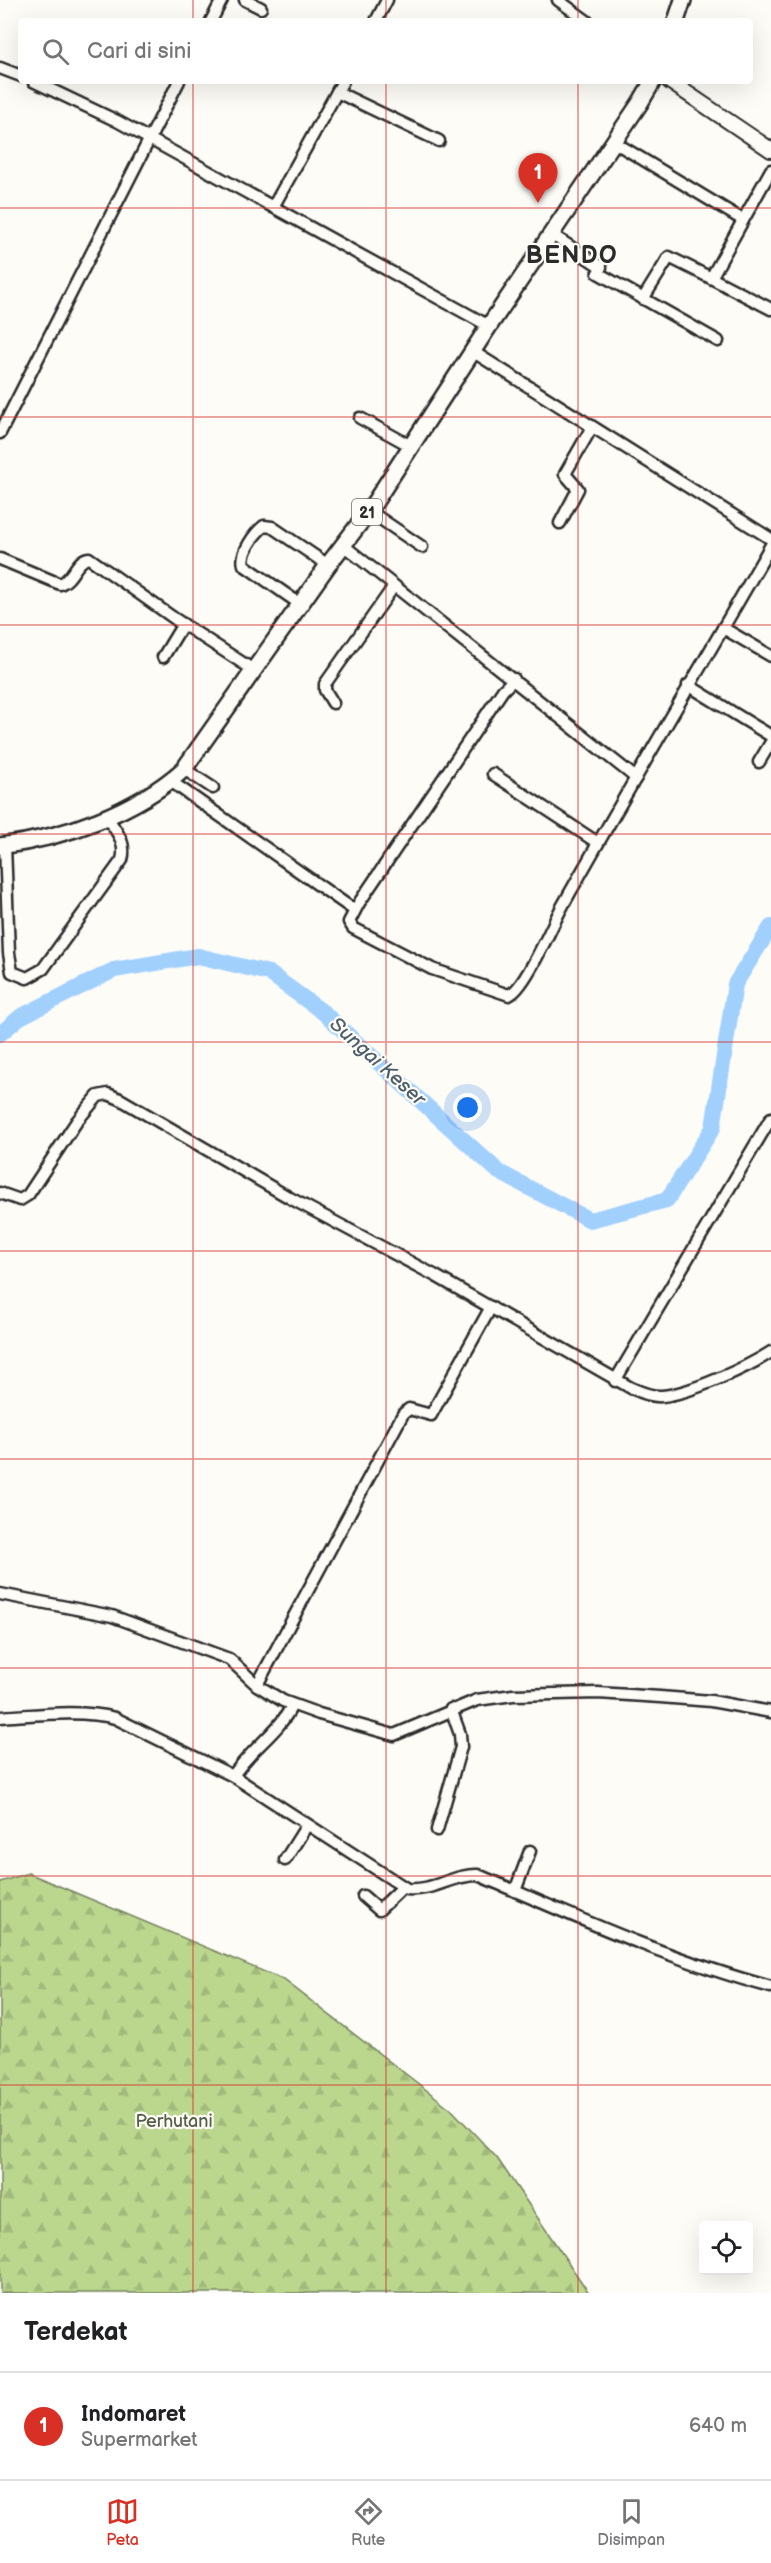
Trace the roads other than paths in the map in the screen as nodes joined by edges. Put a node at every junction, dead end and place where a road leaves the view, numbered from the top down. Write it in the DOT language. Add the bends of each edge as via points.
graph roads {
  1 [pos="222,0"];
  2 [pos="245,0"];
  3 [pos="387,0"];
  4 [pos="558,0"];
  5 [pos="683,0"];
  6 [pos="261,8"];
  7 [pos="213,18"];
  8 [pos="378,18"];
  9 [pos="583,18"];
  10 [pos="677,18"];
  11 [pos="0,68"];
  12 [pos="18,75"];
  13 [pos="39,84"];
  14 [pos="177,84"];
  15 [pos="341,84"];
  16 [pos="651,84"];
  17 [pos="673,84"];
  18 [pos="337,92"];
  19 [pos="148,138"];
  20 [pos="439,141"];
  21 [pos="614,142"];
  22 [pos="771,150"];
  23 [pos="771,170"];
  24 [pos="273,207"];
  25 [pos="743,220"];
  26 [pos="551,234"];
  27 [pos="711,278"];
  28 [pos="643,299"];
  29 [pos="771,309"];
  30 [pos="489,326"];
  31 [pos="718,341"];
  32 [pos="472,351"];
  33 [pos="360,418"];
  34 [pos="592,428"];
  35 [pos="0,433"];
  36 [pos="410,445"];
  37 [pos="369,511"];
  38 [pos="560,524"];
  39 [pos="771,539"];
  40 [pos="343,545"];
  41 [pos="771,545"];
  42 [pos="422,547"];
  43 [pos="0,559"];
  44 [pos="327,565"];
  45 [pos="394,586"];
  46 [pos="300,604"];
  47 [pos="183,624"];
  48 [pos="723,628"];
  49 [pos="771,656"];
  50 [pos="163,657"];
  51 [pos="255,671"];
  52 [pos="514,679"];
  53 [pos="688,685"];
  54 [pos="333,703"];
  55 [pos="771,736"];
  56 [pos="771,742"];
  57 [pos="759,762"];
  58 [pos="184,769"];
  59 [pos="493,774"];
  60 [pos="636,778"];
  61 [pos="169,780"];
  62 [pos="213,788"];
  63 [pos="106,816"];
  64 [pos="598,843"];
  65 [pos="2,846"];
  66 [pos="354,910"];
  67 [pos="771,1118"];
  68 [pos="0,1193"];
  69 [pos="490,1307"];
  70 [pos="771,1352"];
  71 [pos="615,1381"];
  72 [pos="0,1594"];
  73 [pos="258,1683"];
  74 [pos="292,1705"];
  75 [pos="451,1709"];
  76 [pos="771,1712"];
  77 [pos="0,1717"];
  78 [pos="234,1774"];
  79 [pos="307,1825"];
  80 [pos="437,1830"];
  81 [pos="530,1851"];
  82 [pos="285,1860"];
  83 [pos="403,1887"];
  84 [pos="515,1891"];
  85 [pos="363,1896"];
  86 [pos="771,1987"];
  1 -- 7 [label="street"];
  2 -- 6 [label="street"];
  3 -- 8 [label="street"];
  4 -- 9 [label="street"];
  5 -- 10 [label="highway"];
  11 -- 12 [label="street"];
  13 -- 19 [label="street"];
  14 -- 19 [label="street"];
  15 -- 18 [label="street"];
  16 -- 21 [label="highway, 21"];
  17 -- 22 [label="main road"];
  18 -- 20 [label="street"];
  18 -- 24 [label="street"];
  19 -- 24 [label="street"];
  19 -- 35 [label="street"];
  21 -- 25 [label="street"];
  21 -- 26 [label="highway, 21"];
  23 -- 25 [label="street"];
  24 -- 30 [label="street"];
  25 -- 27 [label="street"];
  26 -- 28 [label="street" via="602,267 598,273"];
  26 -- 30 [label="highway, 21"];
  27 -- 28 [label="street" via="669,257"];
  27 -- 29 [label="street"];
  28 -- 31 [label="street"];
  30 -- 32 [label="highway, 21"];
  32 -- 34 [label="street"];
  32 -- 36 [label="highway, 21"];
  33 -- 36 [label="street"];
  34 -- 38 [label="street" via="565,474 578,489"];
  34 -- 39 [label="street"];
  36 -- 37 [label="highway, 21"];
  37 -- 40 [label="highway, 21"];
  37 -- 42 [label="street"];
  40 -- 44 [label="highway, 21"];
  40 -- 45 [label="street"];
  41 -- 48 [label="street"];
  43 -- 47 [label="street" via="60,584 65,583 83,559 90,558"];
  44 -- 46 [label="highway, 21"];
  44 -- 46 [label="street" via="268,525 260,530 243,556 244,565"];
  45 -- 52 [label="street"];
  45 -- 54 [label="street" via="326,684 325,690"];
  46 -- 51 [label="highway, 21"];
  47 -- 50 [label="street"];
  47 -- 51 [label="street"];
  48 -- 49 [label="street"];
  48 -- 53 [label="street"];
  51 -- 58 [label="highway, 21"];
  52 -- 60 [label="street"];
  52 -- 66 [label="street" via="497,698"];
  53 -- 55 [label="street"];
  53 -- 60 [label="street"];
  56 -- 57 [label="street"];
  58 -- 61 [label="highway, 21"];
  58 -- 62 [label="street"];
  59 -- 64 [label="street"];
  60 -- 64 [label="street"];
  61 -- 63 [label="highway, 21"];
  61 -- 66 [label="street"];
  63 -- 65 [label="highway, 21" via="61,833"];
  63 -- 65 [label="street" via="123,842 123,860 44,969 27,978 12,972"];
  64 -- 66 [label="street" via="536,960 512,994 432,969 353,928 349,922"];
  67 -- 71 [label="street"];
  68 -- 69 [label="street" via="24,1199 77,1121 98,1096 108,1094"];
  69 -- 71 [label="street"];
  69 -- 73 [label="street" via="431,1415 409,1409 403,1414"];
  70 -- 71 [label="street" via="698,1387 670,1395 654,1396"];
  72 -- 73 [label="street" via="130,1622 229,1659"];
  73 -- 74 [label="street"];
  74 -- 75 [label="street" via="394,1735"];
  74 -- 78 [label="street"];
  75 -- 76 [label="street" via="477,1700 513,1695 598,1693 711,1701"];
  75 -- 80 [label="street" via="461,1747"];
  77 -- 78 [label="street" via="107,1716"];
  78 -- 79 [label="street"];
  79 -- 82 [label="street"];
  79 -- 83 [label="street"];
  81 -- 84 [label="street"];
  83 -- 84 [label="street" via="432,1887 478,1875"];
  83 -- 85 [label="street" via="379,1910"];
  84 -- 86 [label="street" via="720,1974"];
}
